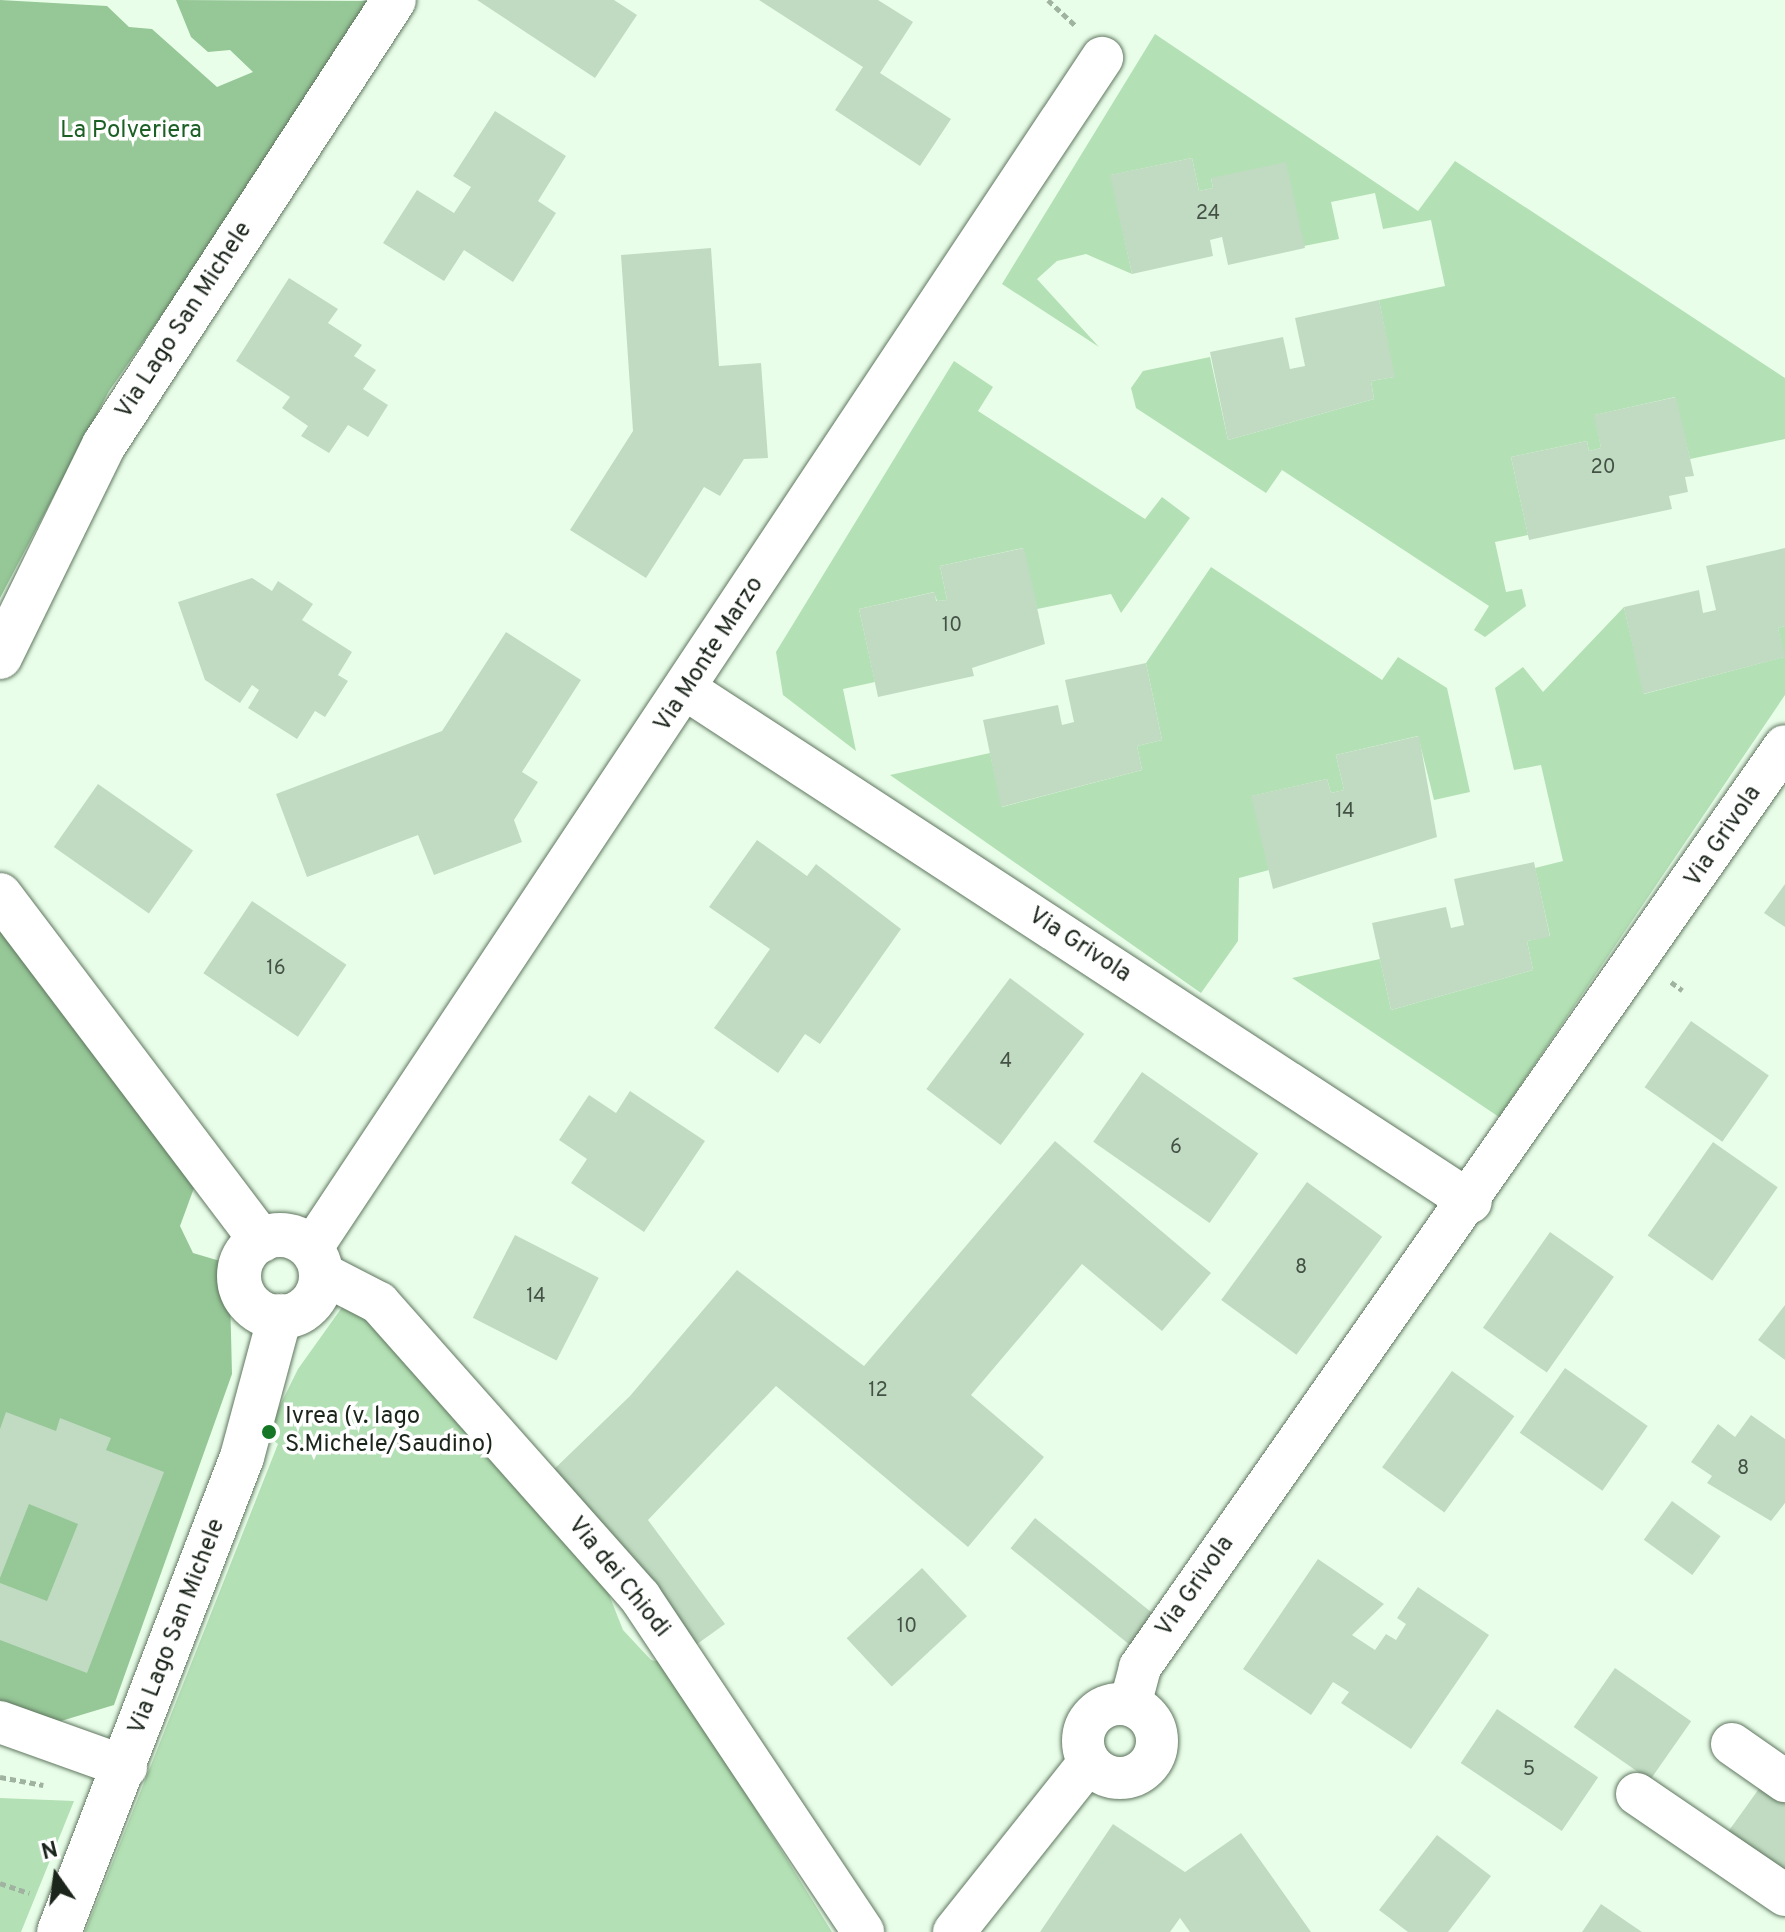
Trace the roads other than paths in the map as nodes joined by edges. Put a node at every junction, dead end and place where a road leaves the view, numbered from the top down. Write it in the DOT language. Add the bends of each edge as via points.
graph roads {
  1 [pos="394,0"];
  2 [pos="1102,58"];
  3 [pos="0,657"];
  4 [pos="687,690"];
  5 [pos="1785,746"];
  6 [pos="0,895"];
  7 [pos="1471,1202"];
  8 [pos="261,1240"];
  9 [pos="316,1261"];
  10 [pos="280,1316"];
  11 [pos="1130,1705"];
  12 [pos="0,1722"];
  13 [pos="1732,1744"];
  14 [pos="1089,1762"];
  15 [pos="126,1767"];
  16 [pos="1785,1781"];
  17 [pos="1637,1794"];
  18 [pos="1785,1895"];
  19 [pos="59,1932"];
  20 [pos="863,1932"];
  21 [pos="954,1932"];
  1 -- 3 [label="main road, Via Lago San Michele" via="104,445"];
  2 -- 4 [label="street, Via Monte Marzo"];
  4 -- 7 [label="street, Via Grivola"];
  4 -- 9 [label="street, Via Monte Marzo"];
  5 -- 7 [label="street, Via Grivola"];
  6 -- 8 [label="main road"];
  7 -- 11 [label="street, Via Grivola" via="1140,1667"];
  8 -- 9 [label="main road" via="288,1235"];
  8 -- 10 [label="main road" via="242,1259 240,1285 254,1308"];
  9 -- 10 [label="main road" via="305,1308"];
  9 -- 20 [label="street, Via dei Chiodi" via="379,1303 640,1597"];
  10 -- 15 [label="main road, Via Lago San Michele" via="242,1457"];
  11 -- 14 [label="street" via="1095,1712 1084,1728"];
  11 -- 14 [label="street" via="1156,1735 1150,1762 1113,1778"];
  12 -- 15 [label="street"];
  13 -- 16 [label="street"];
  14 -- 21 [label="street"];
  15 -- 19 [label="main road, Via Lago San Michele"];
  17 -- 18 [label="street"];
}
